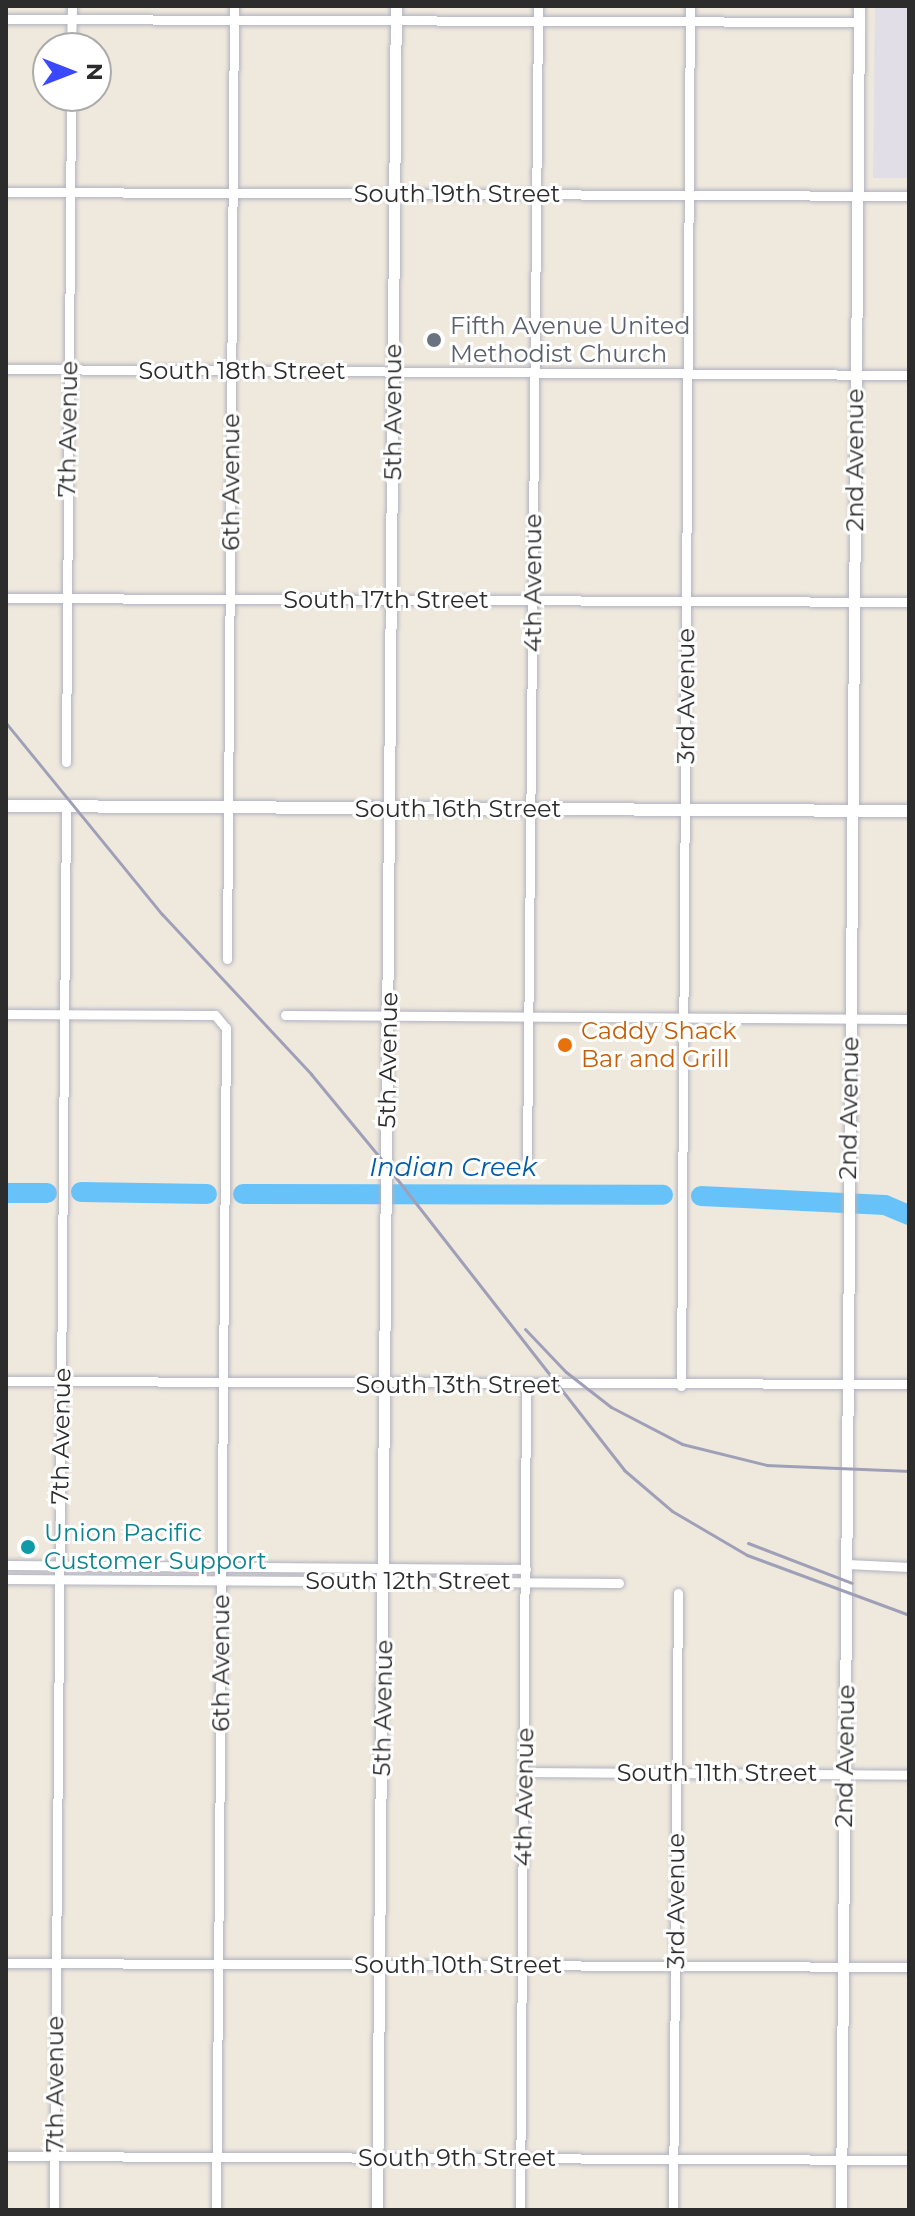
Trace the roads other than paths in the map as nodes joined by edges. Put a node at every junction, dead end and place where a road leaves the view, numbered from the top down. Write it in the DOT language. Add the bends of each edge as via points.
graph roads {
  1 [pos="72,6"];
  2 [pos="234,6"];
  3 [pos="396,6"];
  4 [pos="538,6"];
  5 [pos="690,6"];
  6 [pos="859,6"];
  7 [pos="234,18"];
  8 [pos="6,19"];
  9 [pos="71,19"];
  10 [pos="396,19"];
  11 [pos="538,21"];
  12 [pos="690,22"];
  13 [pos="858,22"];
  14 [pos="71,32"];
  15 [pos="71,112"];
  16 [pos="71,191"];
  17 [pos="6,192"];
  18 [pos="233,192"];
  19 [pos="394,193"];
  20 [pos="536,194"];
  21 [pos="689,196"];
  22 [pos="857,196"];
  23 [pos="909,196"];
  24 [pos="6,369"];
  25 [pos="69,370"];
  26 [pos="231,371"];
  27 [pos="393,372"];
  28 [pos="535,373"];
  29 [pos="688,374"];
  30 [pos="856,375"];
  31 [pos="909,375"];
  32 [pos="6,598"];
  33 [pos="67,598"];
  34 [pos="230,599"];
  35 [pos="392,600"];
  36 [pos="533,601"];
  37 [pos="686,602"];
  38 [pos="909,602"];
  39 [pos="854,603"];
  40 [pos="66,762"];
  41 [pos="6,806"];
  42 [pos="66,806"];
  43 [pos="228,807"];
  44 [pos="390,808"];
  45 [pos="532,809"];
  46 [pos="685,810"];
  47 [pos="852,811"];
  48 [pos="909,811"];
  49 [pos="227,959"];
  50 [pos="6,1014"];
  51 [pos="65,1015"];
  52 [pos="285,1015"];
  53 [pos="388,1016"];
  54 [pos="530,1017"];
  55 [pos="684,1018"];
  56 [pos="851,1019"];
  57 [pos="909,1019"];
  58 [pos="527,1159"];
  59 [pos="6,1381"];
  60 [pos="62,1381"];
  61 [pos="224,1384"];
  62 [pos="386,1384"];
  63 [pos="909,1384"];
  64 [pos="526,1385"];
  65 [pos="848,1385"];
  66 [pos="681,1386"];
  67 [pos="847,1564"];
  68 [pos="6,1565"];
  69 [pos="60,1565"];
  70 [pos="222,1567"];
  71 [pos="909,1567"];
  72 [pos="385,1568"];
  73 [pos="526,1569"];
  74 [pos="6,1579"];
  75 [pos="60,1579"];
  76 [pos="222,1580"];
  77 [pos="384,1581"];
  78 [pos="526,1582"];
  79 [pos="619,1583"];
  80 [pos="678,1593"];
  81 [pos="525,1772"];
  82 [pos="677,1773"];
  83 [pos="844,1774"];
  84 [pos="909,1775"];
  85 [pos="6,1963"];
  86 [pos="56,1964"];
  87 [pos="218,1964"];
  88 [pos="380,1964"];
  89 [pos="523,1965"];
  90 [pos="676,1966"];
  91 [pos="842,1967"];
  92 [pos="909,1967"];
  93 [pos="6,2156"];
  94 [pos="55,2156"];
  95 [pos="216,2157"];
  96 [pos="378,2157"];
  97 [pos="521,2158"];
  98 [pos="674,2159"];
  99 [pos="841,2160"];
  100 [pos="909,2160"];
  101 [pos="54,2210"];
  102 [pos="216,2210"];
  103 [pos="377,2210"];
  104 [pos="520,2210"];
  105 [pos="673,2210"];
  106 [pos="841,2210"];
  1 -- 9 [label="street"];
  2 -- 7 [label="street, 6th Avenue"];
  3 -- 10 [label="street, 5th Avenue"];
  4 -- 11 [label="street, 4th Avenue"];
  5 -- 12 [label="street, 3rd Avenue"];
  6 -- 13 [label="street, 2nd Avenue"];
  7 -- 9 [label="street"];
  7 -- 10 [label="street"];
  7 -- 18 [label="street, 6th Avenue"];
  8 -- 9 [label="street"];
  9 -- 14 [label="street"];
  10 -- 11 [label="street"];
  10 -- 19 [label="street, 5th Avenue"];
  11 -- 12 [label="street"];
  11 -- 20 [label="street, 4th Avenue"];
  12 -- 13 [label="street"];
  12 -- 21 [label="street, 3rd Avenue"];
  13 -- 22 [label="street, 2nd Avenue"];
  15 -- 16 [label="street, 7th Avenue"];
  16 -- 17 [label="street, South 19th Street"];
  16 -- 18 [label="street, South 19th Street"];
  16 -- 25 [label="street, 7th Avenue"];
  18 -- 19 [label="street, South 19th Street"];
  18 -- 26 [label="street, 6th Avenue"];
  19 -- 20 [label="street, South 19th Street"];
  19 -- 27 [label="street, 5th Avenue"];
  20 -- 21 [label="street, South 19th Street"];
  20 -- 28 [label="street, 4th Avenue"];
  21 -- 22 [label="street, South 19th Street"];
  21 -- 29 [label="street, 3rd Avenue"];
  22 -- 23 [label="street, South 19th Street"];
  22 -- 30 [label="street, 2nd Avenue"];
  24 -- 25 [label="street, South 18th Street"];
  25 -- 26 [label="street, South 18th Street"];
  25 -- 33 [label="street, 7th Avenue"];
  26 -- 27 [label="street, South 18th Street"];
  26 -- 34 [label="street, 6th Avenue"];
  27 -- 28 [label="street, South 18th Street"];
  27 -- 35 [label="street, 5th Avenue"];
  28 -- 29 [label="street, South 18th Street"];
  28 -- 36 [label="street, 4th Avenue"];
  29 -- 30 [label="street, South 18th Street"];
  29 -- 37 [label="street, 3rd Avenue"];
  30 -- 31 [label="street, South 18th Street"];
  30 -- 39 [label="street, 2nd Avenue"];
  32 -- 33 [label="street, South 17th Street"];
  33 -- 34 [label="street, South 17th Street"];
  33 -- 40 [label="street, 7th Avenue"];
  34 -- 35 [label="street, South 17th Street"];
  34 -- 43 [label="street, 6th Avenue"];
  35 -- 36 [label="street, South 17th Street"];
  35 -- 44 [label="street, 5th Avenue"];
  36 -- 37 [label="street, South 17th Street"];
  36 -- 45 [label="street, 4th Avenue"];
  37 -- 39 [label="street, South 17th Street"];
  37 -- 46 [label="street, 3rd Avenue"];
  38 -- 39 [label="street, South 17th Street"];
  39 -- 47 [label="street, 2nd Avenue"];
  41 -- 42 [label="main road, South 16th Street"];
  42 -- 43 [label="main road, South 16th Street"];
  42 -- 51 [label="street, 7th Avenue"];
  43 -- 44 [label="main road, South 16th Street"];
  43 -- 49 [label="street, 6th Avenue"];
  44 -- 45 [label="main road, South 16th Street"];
  44 -- 53 [label="street, 5th Avenue"];
  45 -- 46 [label="main road, South 16th Street"];
  45 -- 54 [label="street, 4th Avenue"];
  46 -- 47 [label="main road, South 16th Street"];
  46 -- 55 [label="street, 3rd Avenue"];
  47 -- 48 [label="main road, South 16th Street"];
  47 -- 56 [label="street, 2nd Avenue"];
  50 -- 51 [label="street"];
  51 -- 60 [label="street, 7th Avenue"];
  51 -- 61 [label="street, 6th Avenue" via="215,1015 223,1020"];
  52 -- 53 [label="street"];
  53 -- 54 [label="street"];
  53 -- 62 [label="street, 5th Avenue"];
  54 -- 55 [label="street"];
  54 -- 58 [label="street, 4th Avenue"];
  55 -- 56 [label="street"];
  55 -- 66 [label="street, 3rd Avenue"];
  56 -- 57 [label="street"];
  56 -- 65 [label="street, 2nd Avenue"];
  59 -- 60 [label="street, South 13th Street"];
  60 -- 61 [label="street, South 13th Street"];
  60 -- 69 [label="street, 7th Avenue"];
  61 -- 62 [label="street, South 13th Street"];
  61 -- 70 [label="street, 6th Avenue"];
  62 -- 64 [label="street, South 13th Street"];
  62 -- 72 [label="street, 5th Avenue"];
  63 -- 65 [label="street, South 13th Street"];
  64 -- 66 [label="street, South 13th Street"];
  64 -- 73 [label="street, 4th Avenue"];
  65 -- 66 [label="street, South 13th Street"];
  65 -- 67 [label="street, 2nd Avenue"];
  67 -- 71 [label="street"];
  67 -- 83 [label="street, 2nd Avenue"];
  68 -- 69 [label="street, South 12th Street"];
  69 -- 70 [label="street, South 12th Street"];
  69 -- 75 [label="street, 7th Avenue"];
  70 -- 72 [label="street, South 12th Street"];
  70 -- 76 [label="street, 6th Avenue"];
  72 -- 73 [label="street, South 12th Street"];
  72 -- 77 [label="street, 5th Avenue"];
  73 -- 78 [label="street, 4th Avenue"];
  74 -- 75 [label="street, South 12th Street"];
  75 -- 76 [label="street, South 12th Street"];
  75 -- 86 [label="street, 7th Avenue"];
  76 -- 77 [label="street, South 12th Street"];
  76 -- 87 [label="street, 6th Avenue"];
  77 -- 78 [label="street, South 12th Street"];
  77 -- 88 [label="street, 5th Avenue"];
  78 -- 79 [label="street, South 12th Street"];
  78 -- 81 [label="street, 4th Avenue"];
  80 -- 82 [label="street, 3rd Avenue"];
  81 -- 82 [label="street, South 11th Street"];
  81 -- 89 [label="street, 4th Avenue"];
  82 -- 83 [label="street, South 11th Street"];
  82 -- 90 [label="street, 3rd Avenue"];
  83 -- 84 [label="street, South 11th Street"];
  83 -- 91 [label="street, 2nd Avenue"];
  85 -- 86 [label="street, South 10th Street"];
  86 -- 87 [label="street, South 10th Street"];
  86 -- 94 [label="street, 7th Avenue"];
  87 -- 88 [label="street, South 10th Street"];
  87 -- 95 [label="street, 6th Avenue"];
  88 -- 89 [label="street, South 10th Street"];
  88 -- 96 [label="street, 5th Avenue"];
  89 -- 90 [label="street, South 10th Street"];
  89 -- 97 [label="street, 4th Avenue"];
  90 -- 91 [label="street, South 10th Street"];
  90 -- 98 [label="street, 3rd Avenue"];
  91 -- 92 [label="street, South 10th Street"];
  91 -- 99 [label="street, 2nd Avenue"];
  93 -- 94 [label="street, South 9th Street"];
  94 -- 95 [label="street, South 9th Street"];
  94 -- 101 [label="street, 7th Avenue"];
  95 -- 96 [label="street, South 9th Street"];
  95 -- 102 [label="street, 6th Avenue"];
  96 -- 97 [label="street, South 9th Street"];
  96 -- 103 [label="street, 5th Avenue"];
  97 -- 98 [label="street, South 9th Street"];
  97 -- 104 [label="street, 4th Avenue"];
  98 -- 99 [label="street, South 9th Street"];
  98 -- 105 [label="street, 3rd Avenue"];
  99 -- 100 [label="street, South 9th Street"];
  99 -- 106 [label="street, 2nd Avenue"];
}
